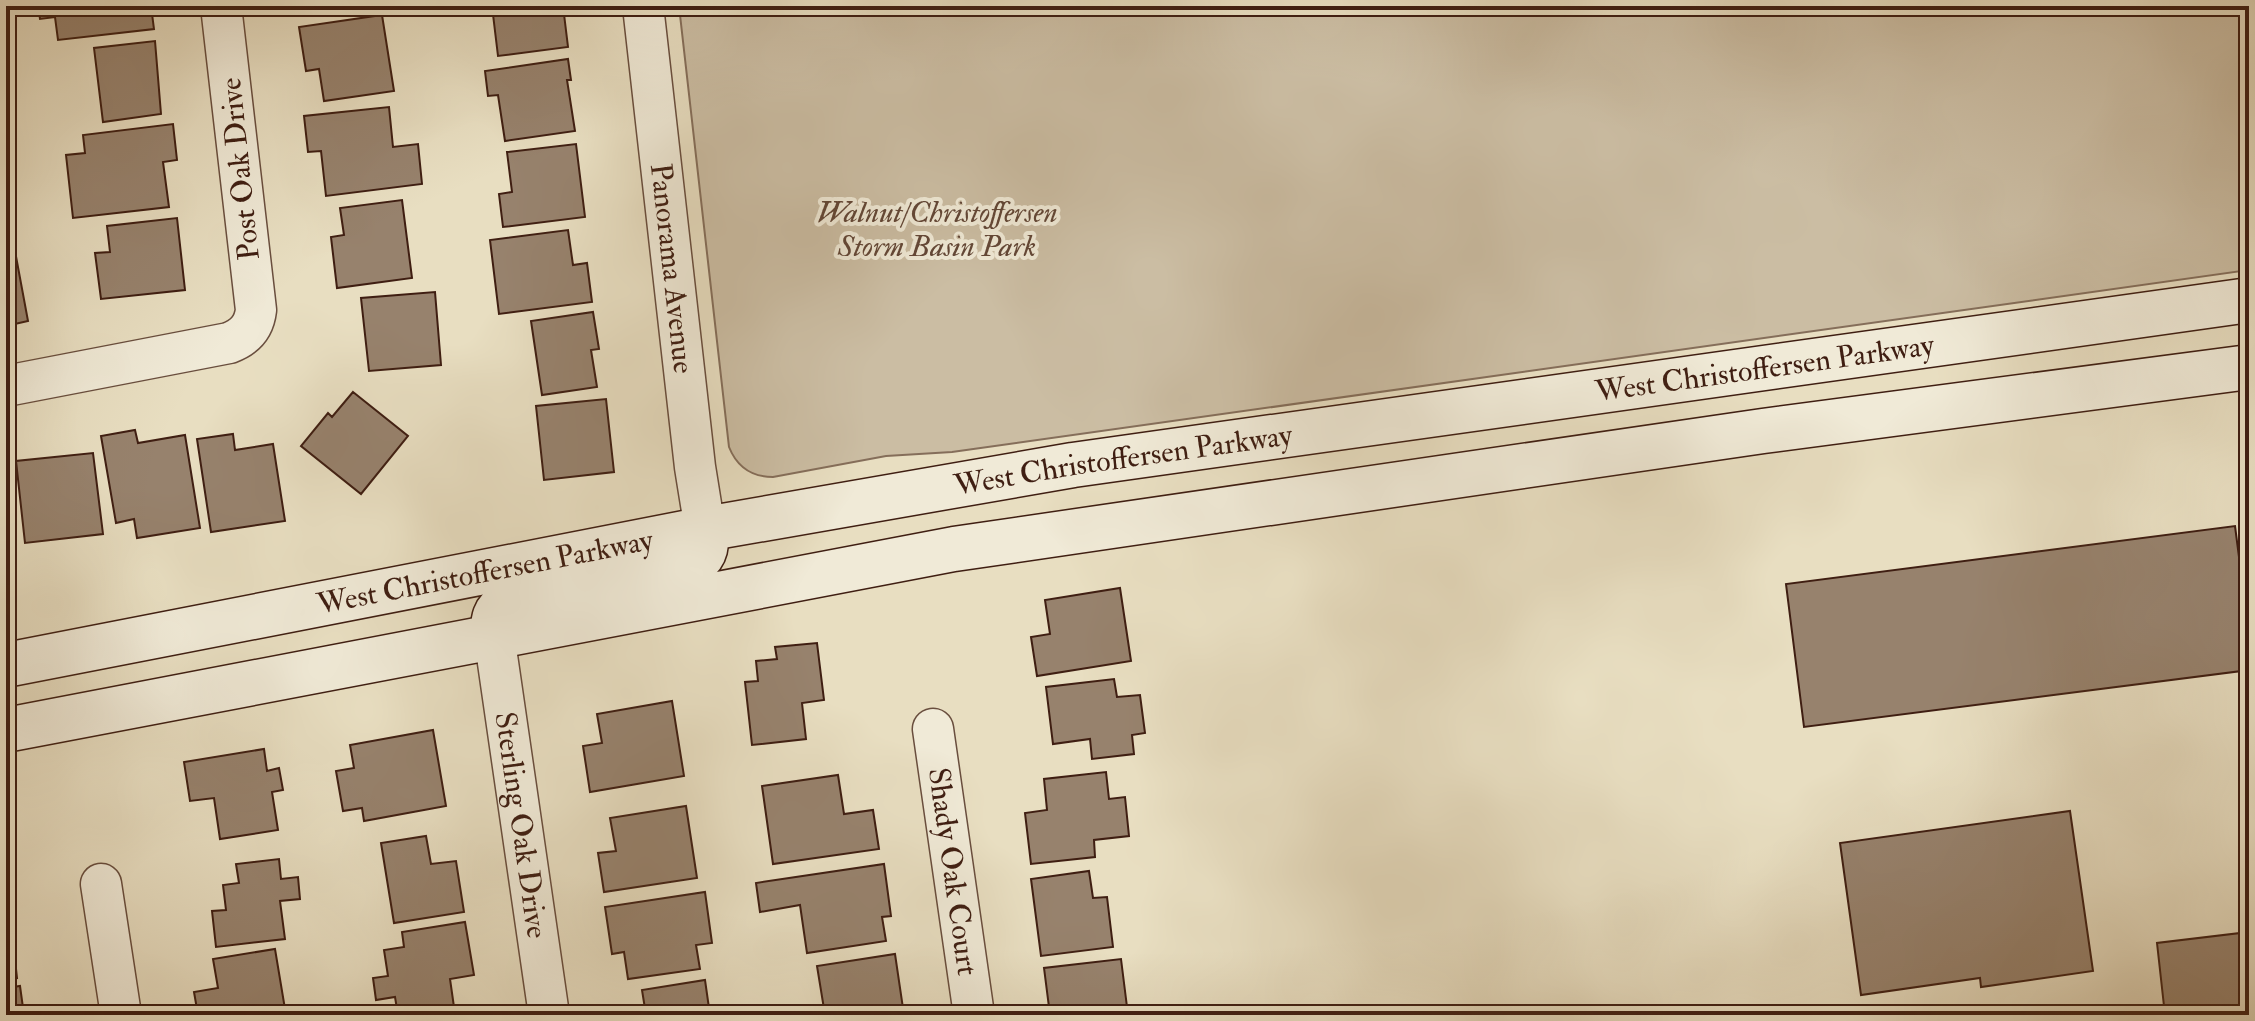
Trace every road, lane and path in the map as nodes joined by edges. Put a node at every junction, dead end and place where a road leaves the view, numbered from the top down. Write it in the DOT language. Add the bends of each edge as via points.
graph roads {
  1 [pos="221,6"];
  2 [pos="643,6"];
  3 [pos="2249,300"];
  4 [pos="2249,367"];
  5 [pos="6,386"];
  6 [pos="705,529"];
  7 [pos="494,635"];
  8 [pos="6,665"];
  9 [pos="933,729"];
  10 [pos="6,730"];
  11 [pos="101,884"];
  12 [pos="121,1015"];
  13 [pos="549,1015"];
  14 [pos="974,1015"];
  1 -- 5 [label="street, Post Oak Drive" via="256,310 249,330 229,343"];
  2 -- 6 [label="street, Panorama Avenue"];
  3 -- 6 [label="street, West Christoffersen Parkway" via="1073,465"];
  4 -- 7 [label="street, West Christoffersen Parkway" via="1763,431 985,544"];
  6 -- 7 [label="street" via="706,551 694,564 508,602 494,615"];
  6 -- 8 [label="street, West Christoffersen Parkway"];
  7 -- 10 [label="street, West Christoffersen Parkway"];
  7 -- 13 [label="street, Sterling Oak Drive"];
  9 -- 14 [label="street, Shady Oak Court"];
  11 -- 12 [label="street"];
}
